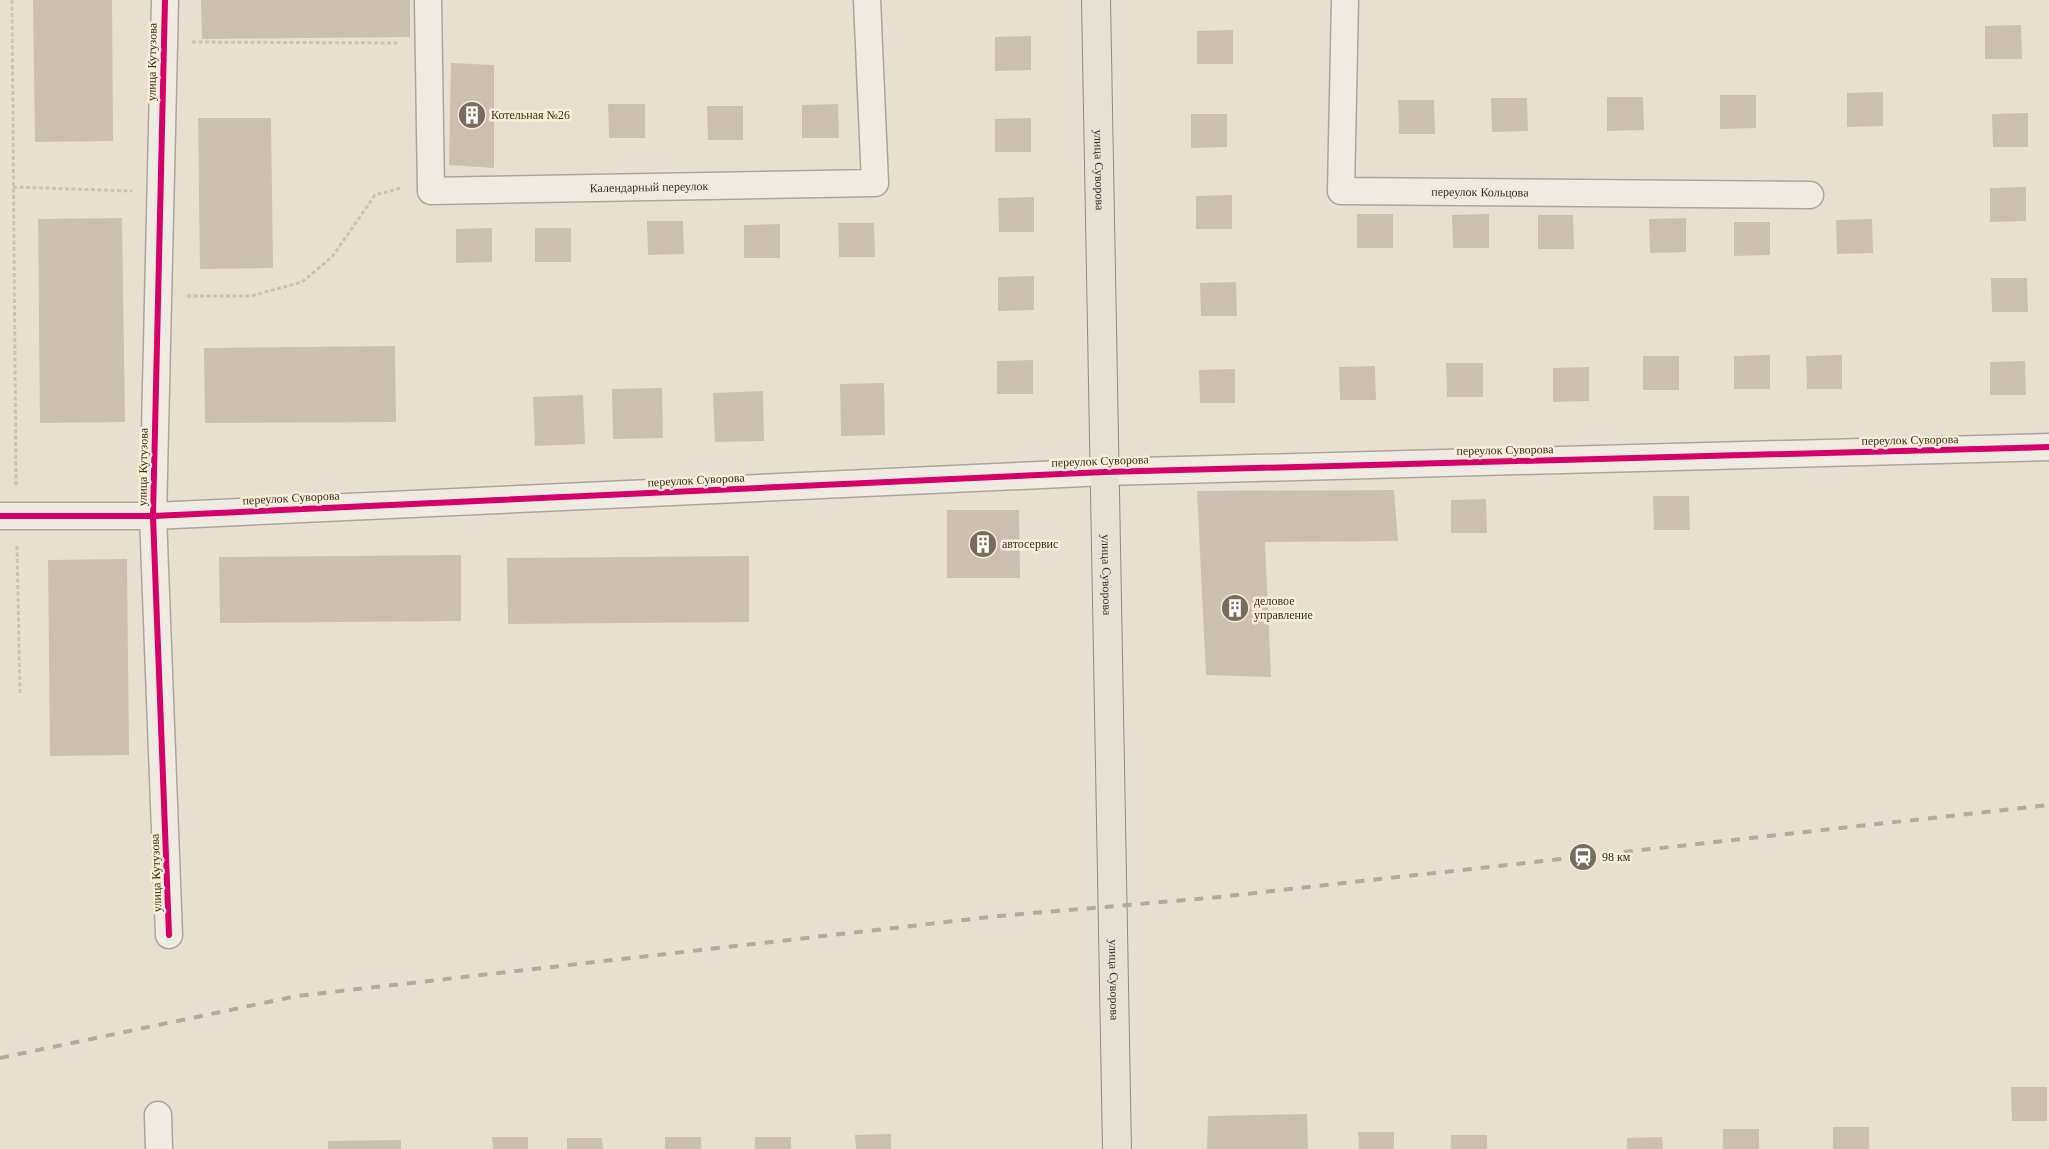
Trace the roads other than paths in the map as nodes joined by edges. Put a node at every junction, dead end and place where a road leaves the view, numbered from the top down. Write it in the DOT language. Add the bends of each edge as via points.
graph roads {
  1 [pos="165,0"];
  2 [pos="428,0"];
  3 [pos="867,0"];
  4 [pos="1096,0"];
  5 [pos="1345,0"];
  6 [pos="1810,195"];
  7 [pos="2049,447"];
  8 [pos="1105,472"];
  9 [pos="8,516"];
  10 [pos="153,516"];
  11 [pos="169,935"];
  12 [pos="158,1115"];
  13 [pos="159,1149"];
  14 [pos="1117,1149"];
  1 -- 10 [label="street, улица Кутузова"];
  2 -- 3 [label="street, Календарный переулок" via="431,191 434,191 875,183"];
  4 -- 8 [label="main road, улица Суворова"];
  5 -- 6 [label="street, переулок Кольцова" via="1341,191"];
  7 -- 8 [label="street, переулок Суворова"];
  8 -- 10 [label="street, переулок Суворова"];
  8 -- 14 [label="main road, улица Суворова"];
  9 -- 10 [label="street, переулок Суворова"];
  10 -- 11 [label="street, улица Кутузова"];
  12 -- 13 [label="street"];
}
